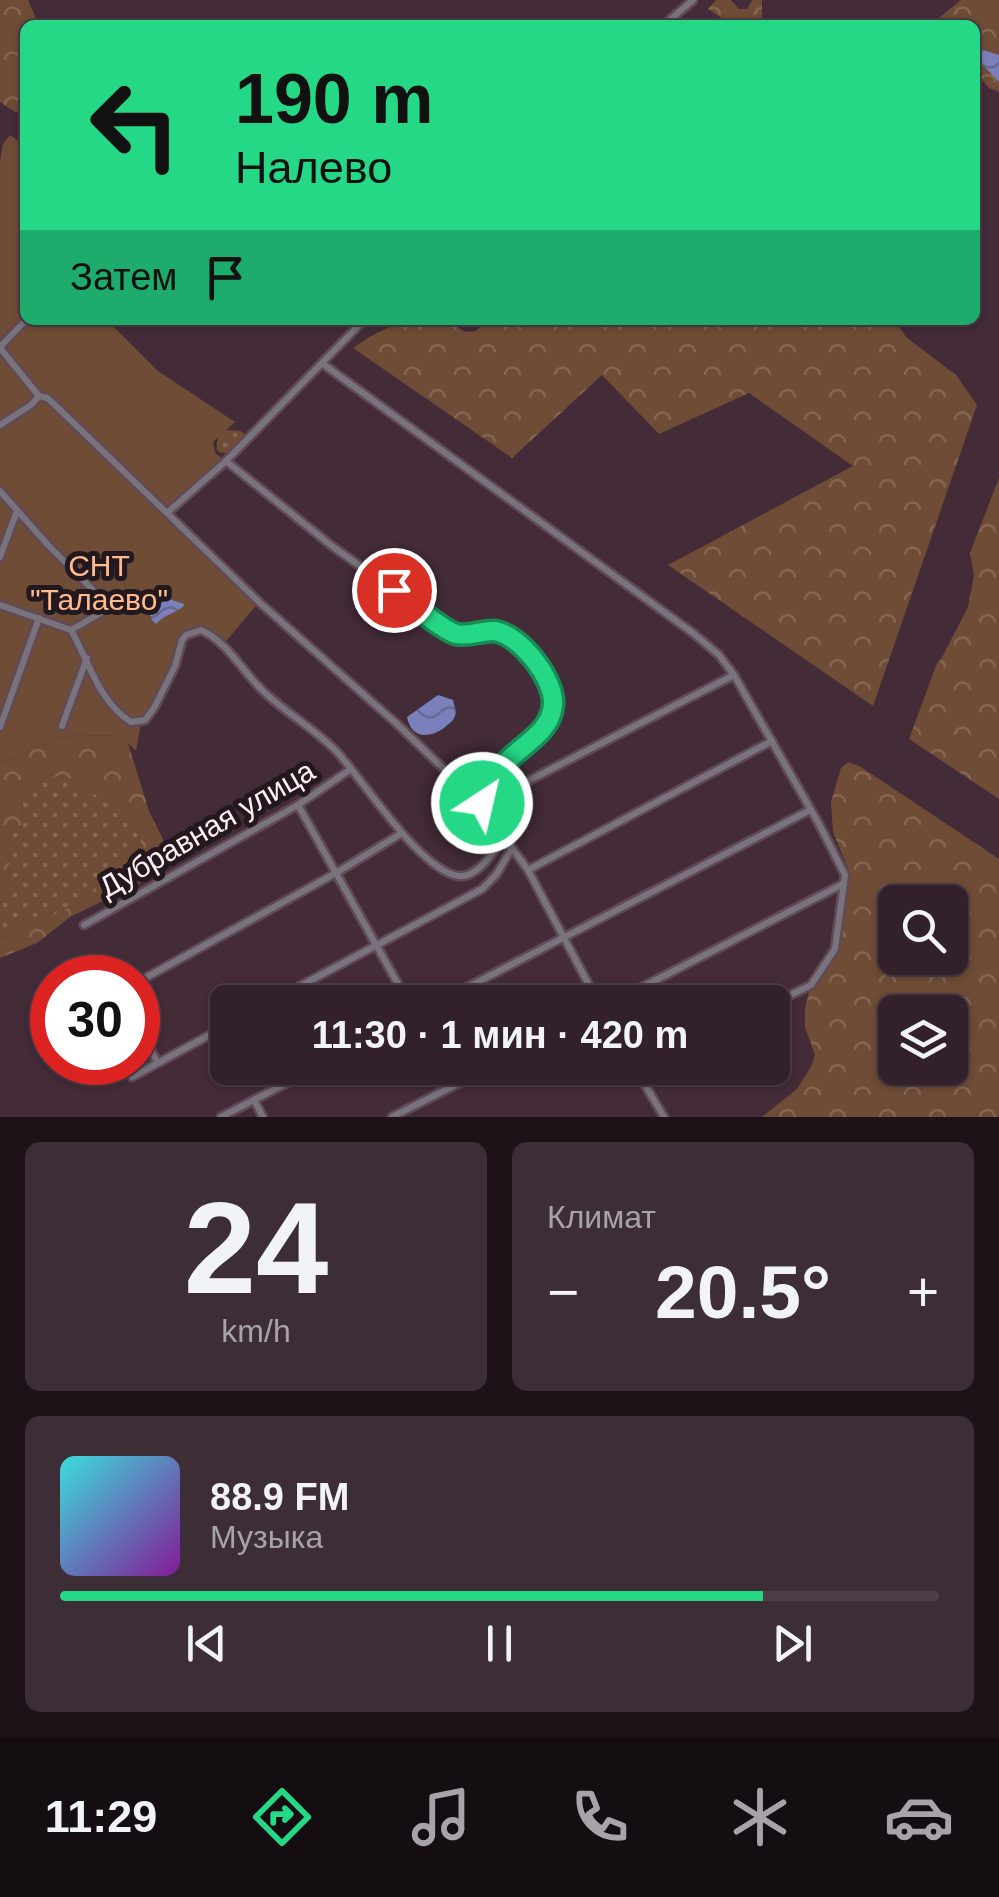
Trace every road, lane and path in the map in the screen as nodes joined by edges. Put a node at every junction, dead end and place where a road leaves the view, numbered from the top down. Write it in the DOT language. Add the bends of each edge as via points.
graph roads {
  1 [pos="693,0"];
  2 [pos="670,20"];
  3 [pos="21,325"];
  4 [pos="359,325"];
  5 [pos="0,347"];
  6 [pos="324,364"];
  7 [pos="39,396"];
  8 [pos="0,424"];
  9 [pos="226,462"];
  10 [pos="0,492"];
  11 [pos="17,510"];
  12 [pos="168,512"];
  13 [pos="0,557"];
  14 [pos="0,606"];
  15 [pos="38,618"];
  16 [pos="71,630"];
  17 [pos="86,658"];
  18 [pos="734,675"];
  19 [pos="62,726"];
  20 [pos="0,727"];
  21 [pos="772,742"];
  22 [pos="352,769"];
  23 [pos="495,798"];
  24 [pos="298,805"];
  25 [pos="810,810"];
  26 [pos="498,814"];
  27 [pos="505,831"];
  28 [pos="402,833"];
  29 [pos="512,848"];
  30 [pos="528,870"];
  31 [pos="336,873"];
  32 [pos="844,883"];
  33 [pos="84,926"];
  34 [pos="564,939"];
  35 [pos="377,945"];
  36 [pos="160,970"];
  37 [pos="302,985"];
  38 [pos="399,985"];
  39 [pos="473,985"];
  40 [pos="589,985"];
  41 [pos="646,985"];
  42 [pos="790,995"];
  43 [pos="210,1035"];
  44 [pos="160,1061"];
  45 [pos="283,1085"];
  46 [pos="455,1085"];
  47 [pos="645,1085"];
  48 [pos="254,1100"];
  49 [pos="221,1117"];
  50 [pos="262,1117"];
  51 [pos="392,1117"];
  52 [pos="664,1117"];
  1 -- 2 [label="street"];
  3 -- 5 [label="street"];
  4 -- 6 [label="street"];
  5 -- 7 [label="street"];
  6 -- 9 [label="street"];
  6 -- 18 [label="street" via="693,633"];
  7 -- 8 [label="street"];
  7 -- 12 [label="street"];
  9 -- 12 [label="street"];
  9 -- 23 [label="street" via="454,634 498,632 540,667 552,690 550,719 498,775"];
  10 -- 11 [label="street"];
  11 -- 13 [label="street"];
  11 -- 16 [label="street" via="106,602 101,614"];
  12 -- 26 [label="street"];
  14 -- 15 [label="street"];
  15 -- 16 [label="street"];
  15 -- 20 [label="street"];
  16 -- 17 [label="street"];
  17 -- 19 [label="street"];
  17 -- 22 [label="street" via="110,705 141,722 154,708 182,640 201,630"];
  18 -- 21 [label="street"];
  18 -- 23 [label="street"];
  21 -- 25 [label="street"];
  21 -- 30 [label="street"];
  22 -- 24 [label="street, Дубравная улица"];
  22 -- 28 [label="street"];
  23 -- 26 [label="street"];
  24 -- 31 [label="street"];
  24 -- 33 [label="street, Дубравная улица"];
  25 -- 32 [label="street"];
  25 -- 34 [label="street"];
  26 -- 27 [label="street"];
  27 -- 28 [label="street" via="488,859 461,877 432,862"];
  27 -- 29 [label="street"];
  28 -- 31 [label="street"];
  29 -- 30 [label="street"];
  29 -- 35 [label="street" via="482,889"];
  30 -- 34 [label="street"];
  31 -- 35 [label="street"];
  31 -- 36 [label="street"];
  32 -- 41 [label="street"];
  32 -- 42 [label="street" via="835,948 811,985"];
  34 -- 39 [label="street"];
  34 -- 40 [label="street"];
  35 -- 37 [label="street"];
  35 -- 38 [label="street"];
  43 -- 44 [label="street"];
  45 -- 48 [label="street"];
  46 -- 51 [label="street"];
  47 -- 52 [label="street"];
  48 -- 49 [label="street"];
  48 -- 50 [label="street"];
}
